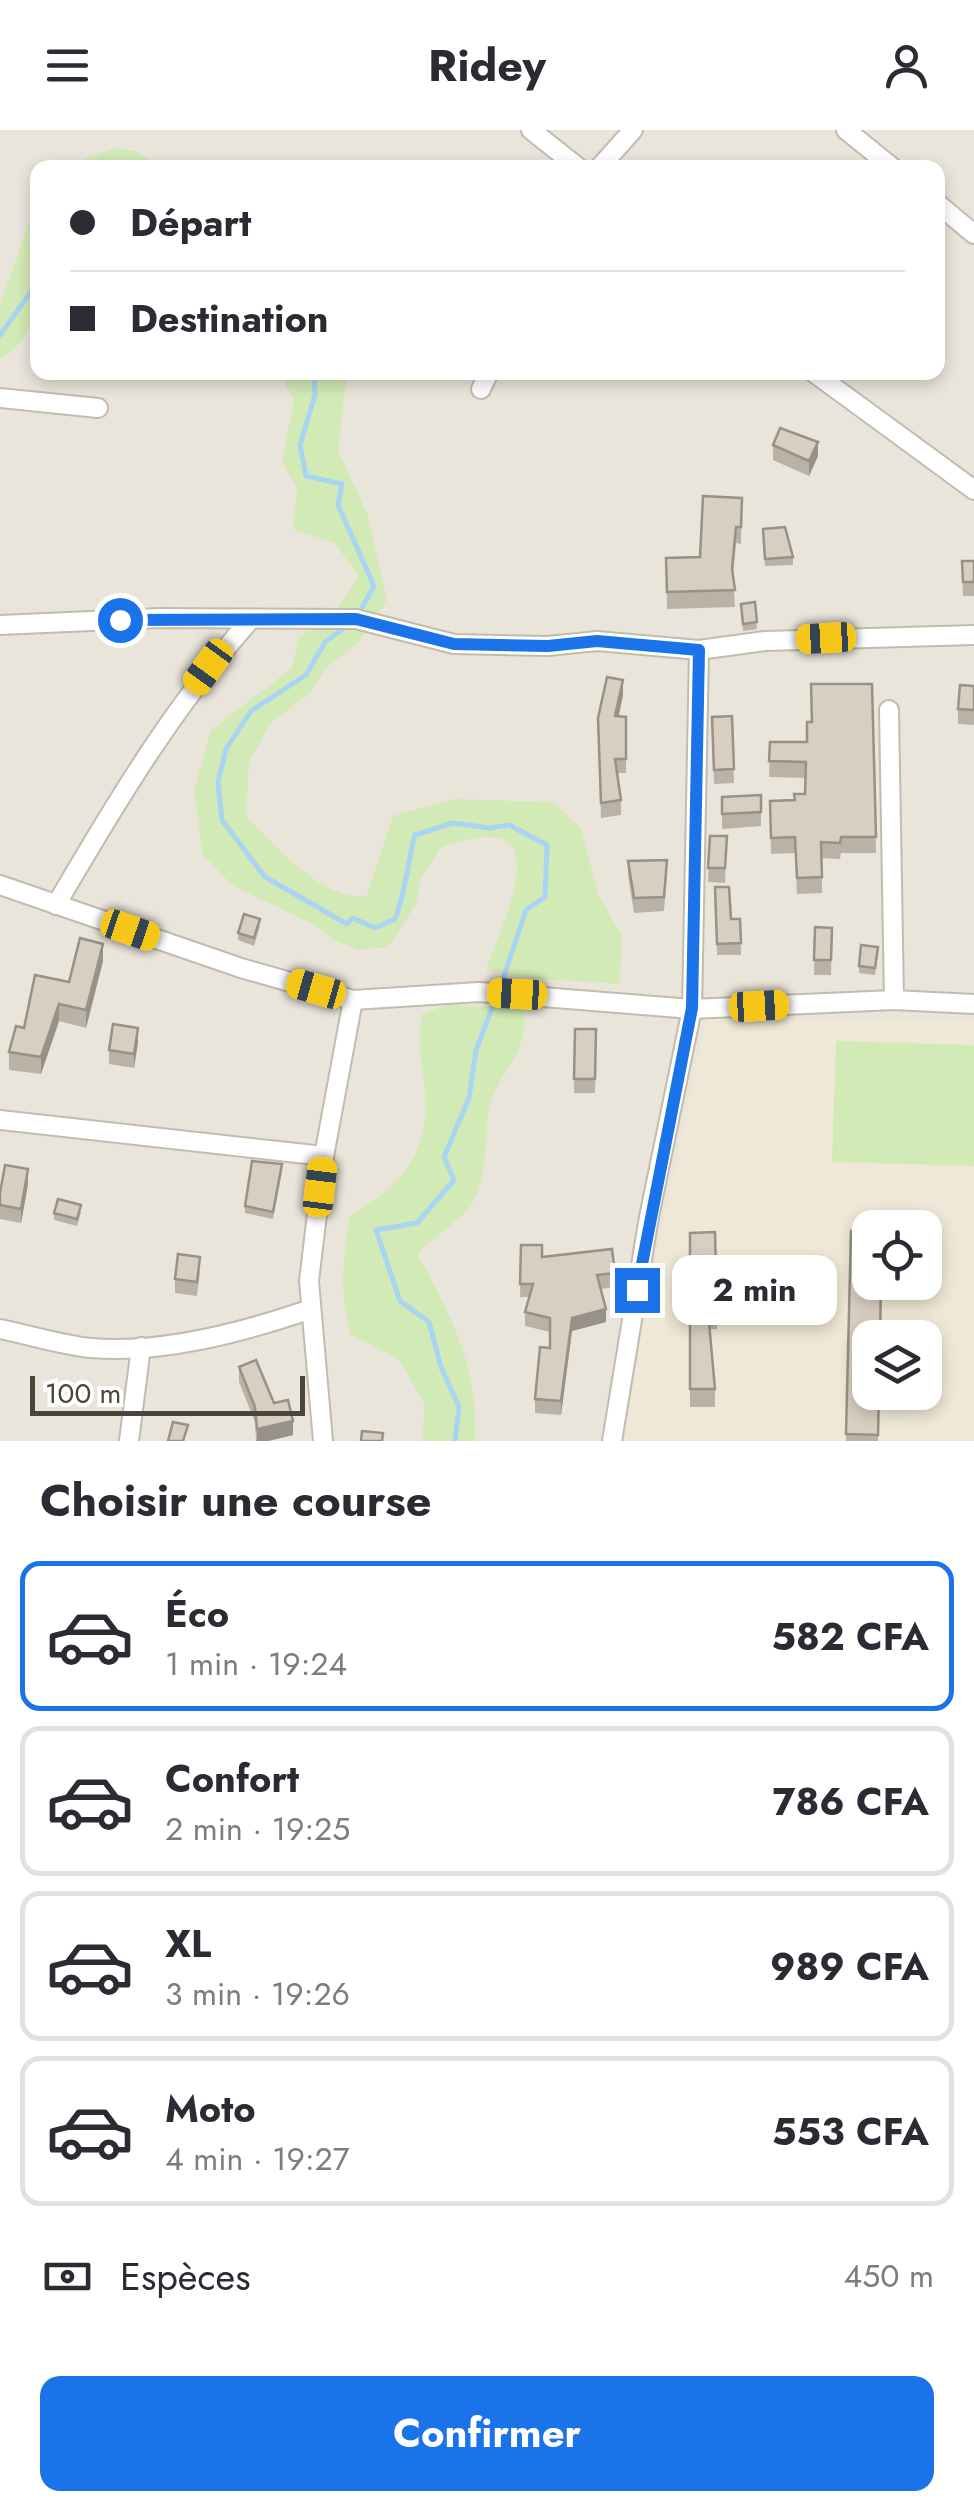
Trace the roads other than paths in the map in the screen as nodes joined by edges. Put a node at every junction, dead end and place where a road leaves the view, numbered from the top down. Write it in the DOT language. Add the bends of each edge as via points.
graph roads {
  1 [pos="531,130"];
  2 [pos="633,130"];
  3 [pos="846,130"];
  4 [pos="570,160"];
  5 [pos="605,160"];
  6 [pos="882,160"];
  7 [pos="945,210"];
  8 [pos="974,234"];
  9 [pos="825,380"];
  10 [pos="0,398"];
  11 [pos="98,408"];
  12 [pos="974,490"];
  13 [pos="251,619"];
  14 [pos="0,625"];
  15 [pos="974,635"];
  16 [pos="699,650"];
  17 [pos="889,710"];
  18 [pos="0,885"];
  19 [pos="56,905"];
  20 [pos="353,1000"];
  21 [pos="894,1000"];
  22 [pos="974,1004"];
  23 [pos="692,1008"];
  24 [pos="0,1120"];
  25 [pos="324,1156"];
  26 [pos="311,1309"];
  27 [pos="0,1329"];
  28 [pos="141,1346"];
  29 [pos="130,1441"];
  30 [pos="323,1441"];
  31 [pos="612,1441"];
  1 -- 4 [label="street"];
  2 -- 5 [label="street"];
  3 -- 6 [label="street"];
  7 -- 8 [label="street"];
  9 -- 12 [label="street"];
  10 -- 11 [label="street"];
  13 -- 14 [label="street"];
  13 -- 16 [label="street" via="356,619 454,644 610,642"];
  13 -- 19 [label="street" via="139,764"];
  15 -- 16 [label="street" via="765,641"];
  16 -- 23 [label="street"];
  17 -- 21 [label="street"];
  18 -- 19 [label="street"];
  19 -- 20 [label="street"];
  20 -- 23 [label="street" via="480,992"];
  20 -- 25 [label="street"];
  21 -- 22 [label="street"];
  21 -- 23 [label="street"];
  23 -- 31 [label="street"];
  24 -- 25 [label="street"];
  25 -- 26 [label="street"];
  26 -- 28 [label="street" via="252,1329"];
  26 -- 30 [label="street"];
  27 -- 28 [label="street" via="91,1348"];
  28 -- 29 [label="street"];
}
